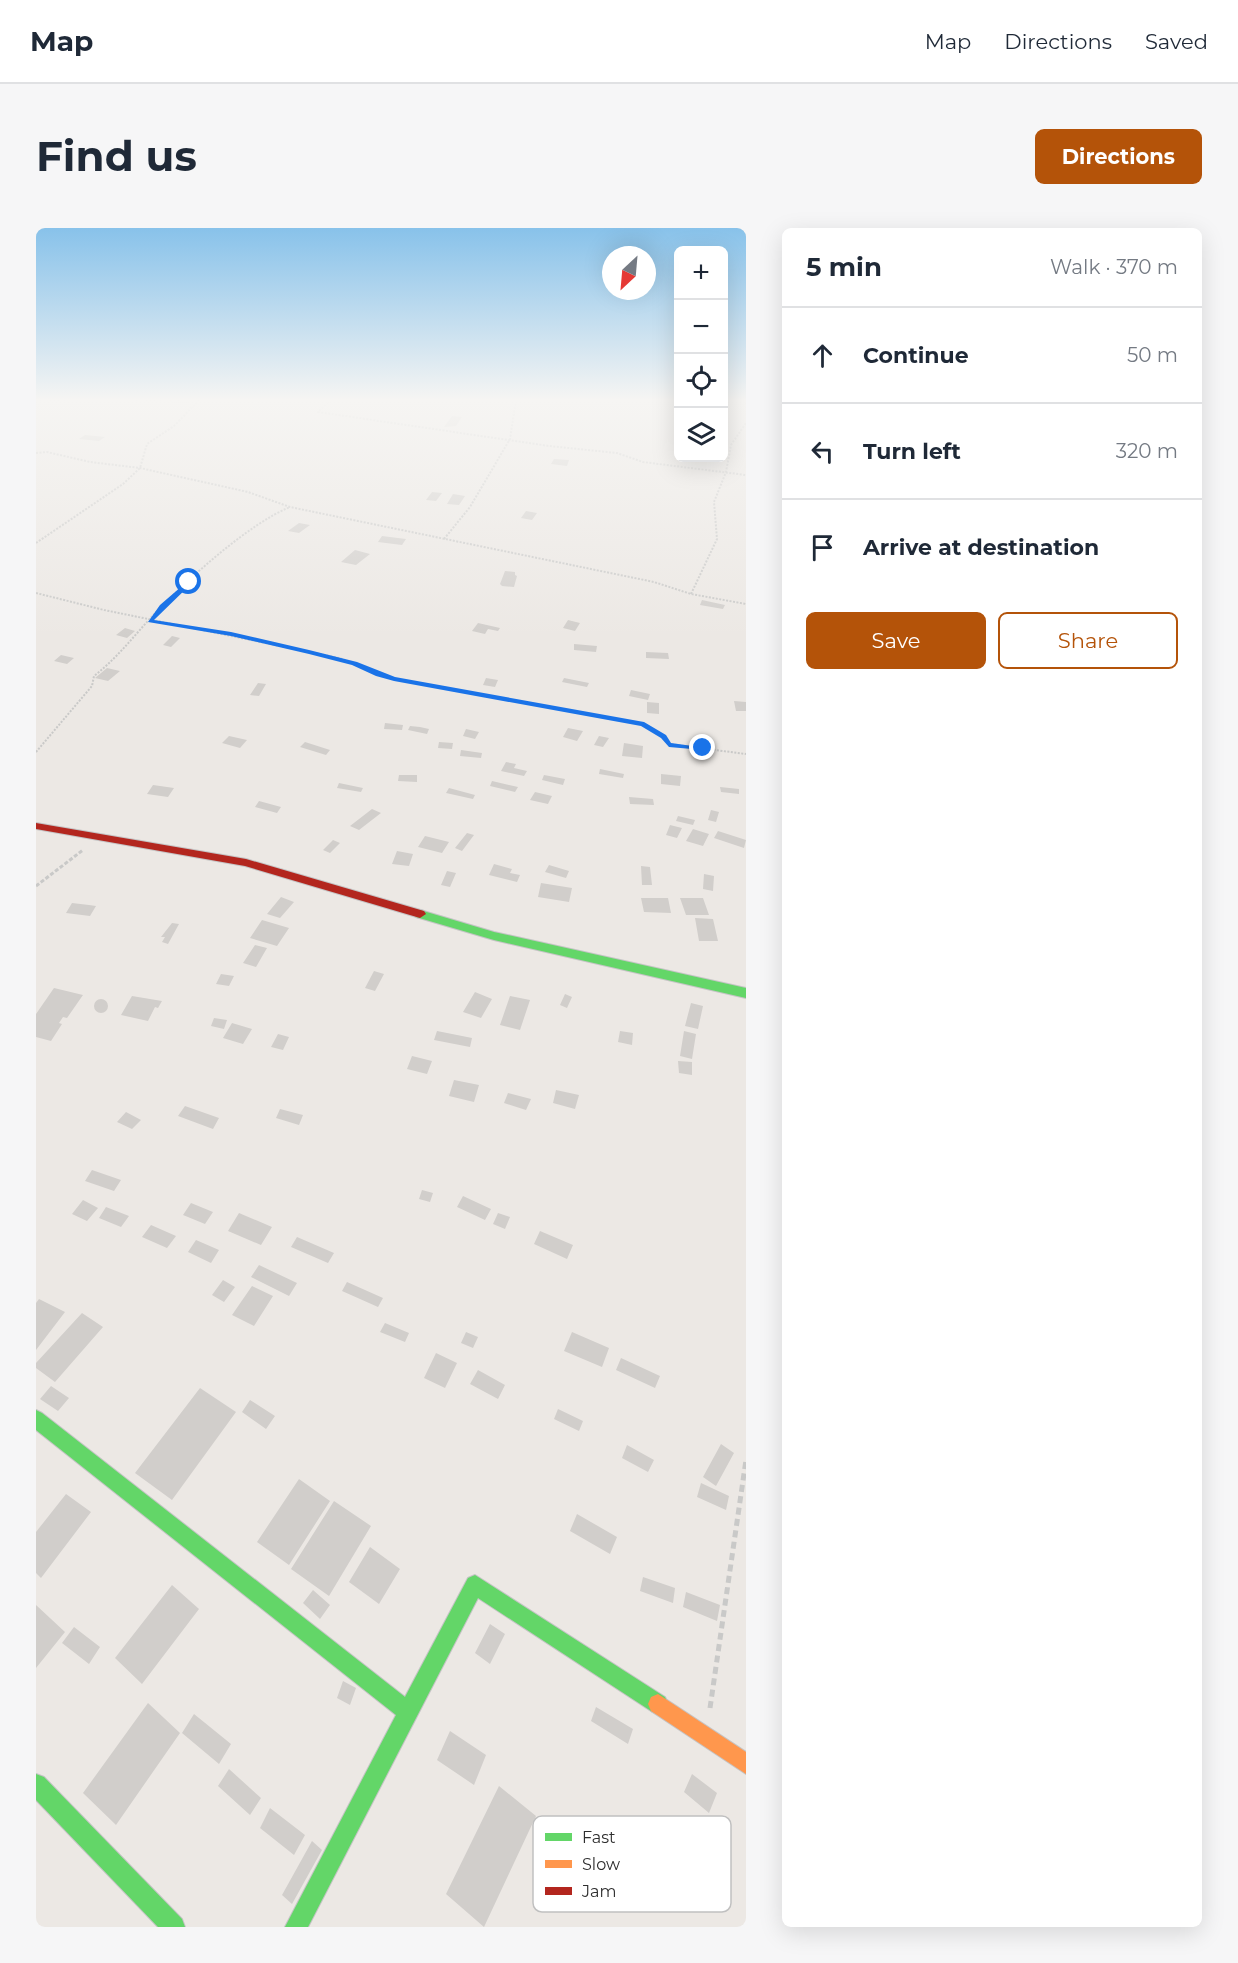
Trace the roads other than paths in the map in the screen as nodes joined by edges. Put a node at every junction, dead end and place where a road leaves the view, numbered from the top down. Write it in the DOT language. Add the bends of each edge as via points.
graph roads {
  1 [pos="36,826"];
  2 [pos="746,993"];
  3 [pos="36,1419"];
  4 [pos="408,1712"];
  5 [pos="746,1764"];
  6 [pos="36,1785"];
  7 [pos="174,1927"];
  8 [pos="296,1927"];
  1 -- 2 [label="street" via="246,863 494,936"];
  3 -- 4 [label="street"];
  4 -- 5 [label="street" via="475,1585"];
  4 -- 8 [label="street"];
  6 -- 7 [label="street"];
}
